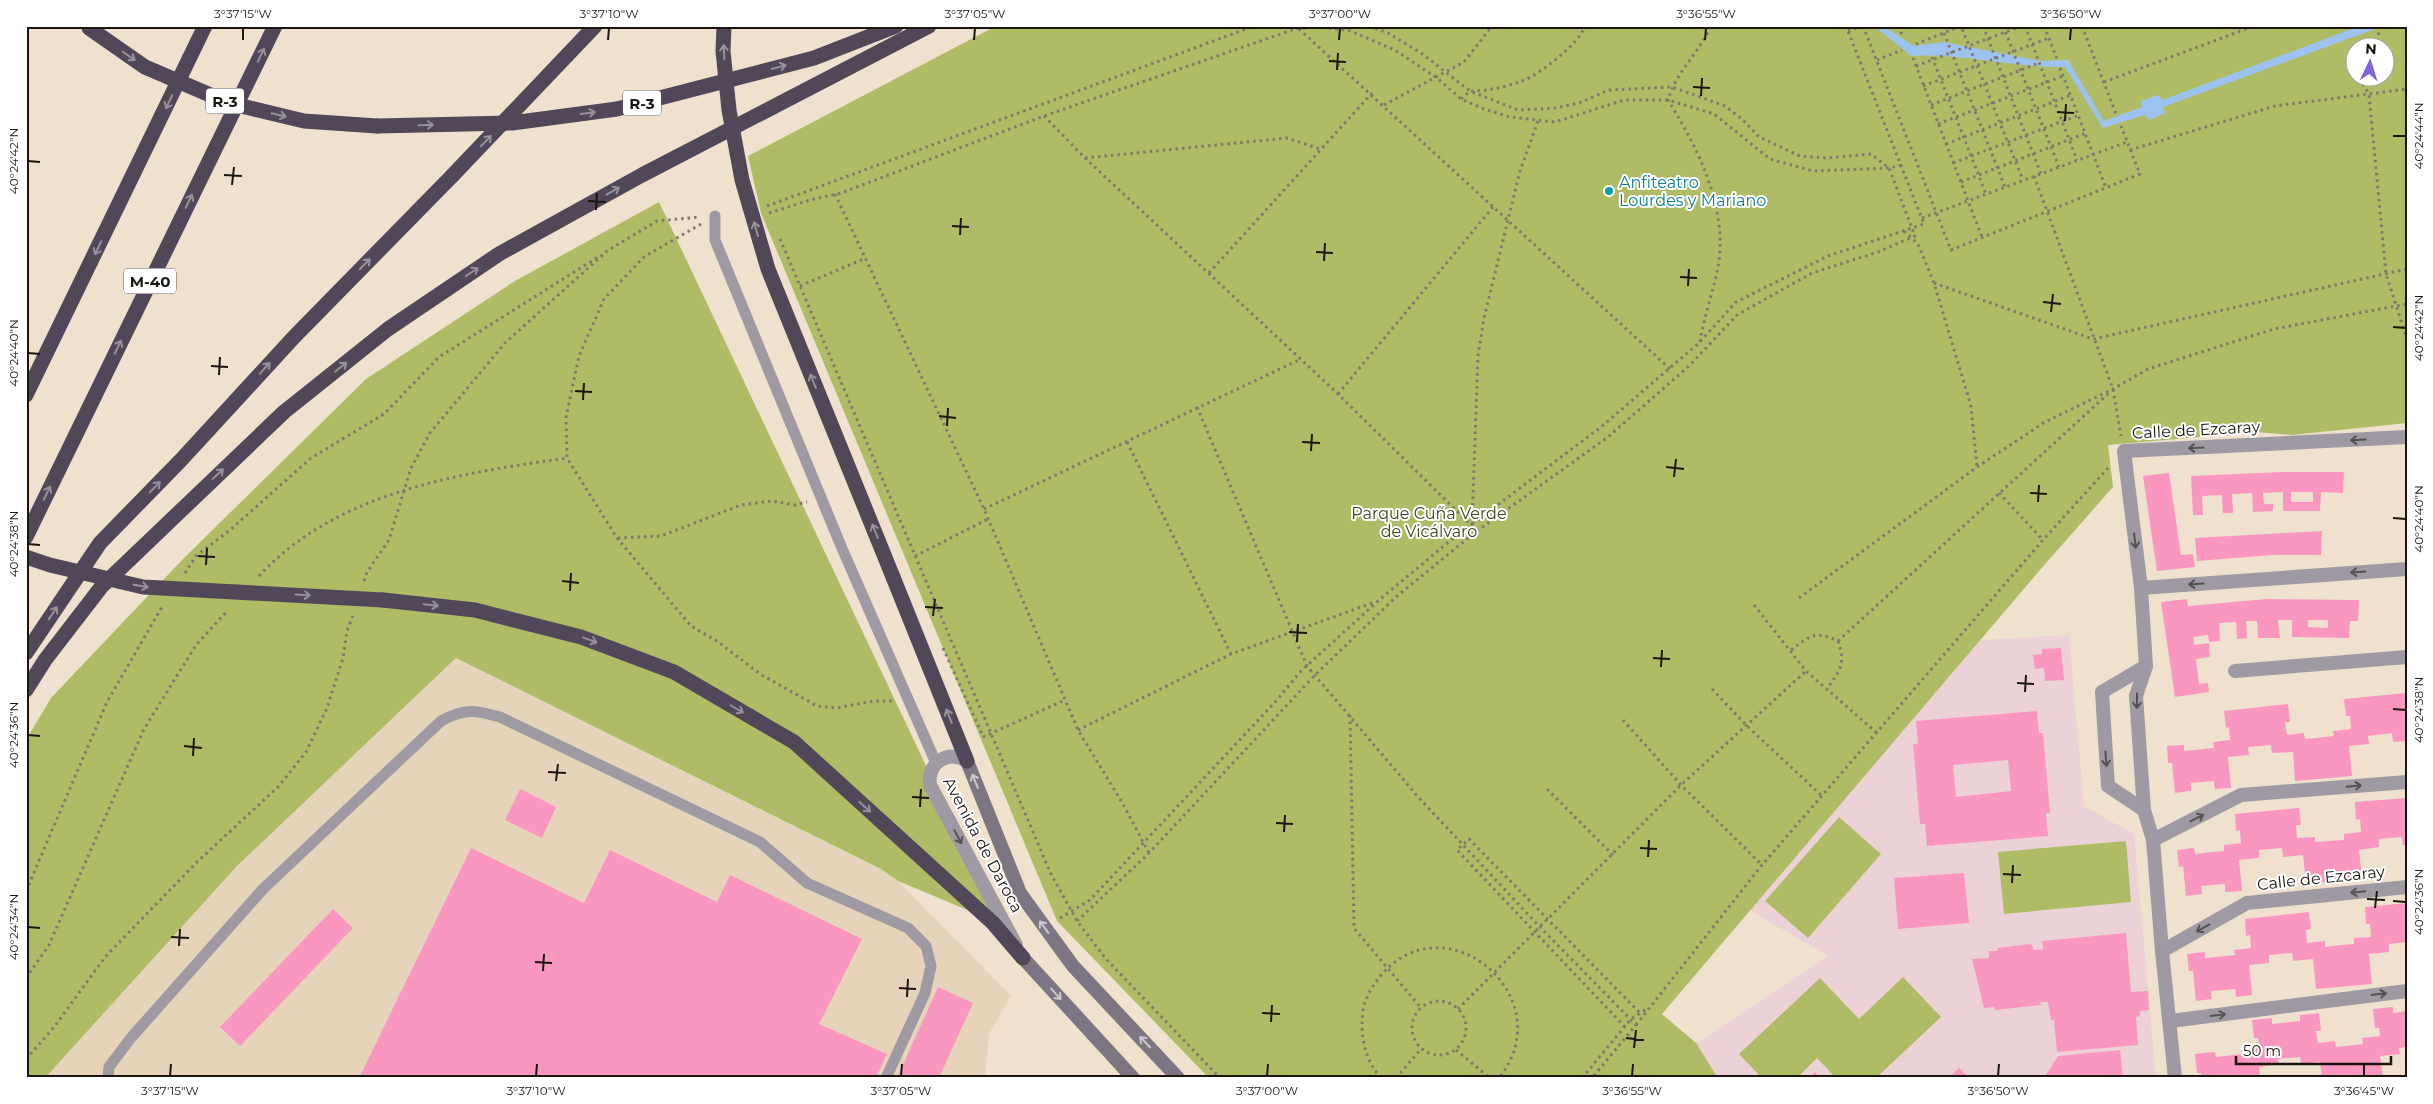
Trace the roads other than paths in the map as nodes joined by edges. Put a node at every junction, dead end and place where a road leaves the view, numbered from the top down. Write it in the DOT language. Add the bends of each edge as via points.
graph roads {
  1 [pos="205,26"];
  2 [pos="275,26"];
  3 [pos="596,26"];
  4 [pos="724,26"];
  5 [pos="896,26"];
  6 [pos="929,26"];
  7 [pos="88,27"];
  8 [pos="715,216"];
  9 [pos="26,395"];
  10 [pos="2407,437"];
  11 [pos="26,537"];
  12 [pos="26,557"];
  13 [pos="2407,569"];
  14 [pos="2141,588"];
  15 [pos="26,653"];
  16 [pos="2407,657"];
  17 [pos="2146,666"];
  18 [pos="2234,671"];
  19 [pos="26,690"];
  20 [pos="967,762"];
  21 [pos="936,763"];
  22 [pos="2407,782"];
  23 [pos="2144,810"];
  24 [pos="2154,840"];
  25 [pos="2407,887"];
  26 [pos="2162,951"];
  27 [pos="1023,958"];
  28 [pos="2407,991"];
  29 [pos="2170,1021"];
  30 [pos="108,1078"];
  31 [pos="886,1078"];
  32 [pos="1133,1078"];
  33 [pos="1178,1078"];
  34 [pos="2174,1078"];
  1 -- 9 [label="highway, one-way"];
  11 -- 2 [label="highway, M-40, one-way"];
  15 -- 3 [label="highway, one-way, bridge" via="100,543 294,337"];
  20 -- 4 [label="highway, one-way, bridge" via="768,269 742,180 729,110"];
  7 -- 5 [label="highway, R-3, one-way, bridge" via="146,67 228,103 304,121 377,126 512,122 617,109 814,58"];
  19 -- 6 [label="highway, one-way" via="102,586 284,412 388,329 499,254 642,175"];
  8 -- 21 [label="lane" via="715,240 821,498"];
  10 -- 14 [label="street, Calle de Ezcaray, one-way" via="2124,452"];
  12 -- 27 [label="highway, one-way, bridge" via="143,587 383,600 476,610 581,637 674,672 794,742 993,923"];
  13 -- 14 [label="street, one-way"];
  14 -- 17 [label="street, Calle de Ezcaray"];
  16 -- 18 [label="street"];
  17 -- 23 [label="street, Calle de Ezcaray, one-way" via="2136,696"];
  17 -- 23 [label="street, one-way" via="2102,692 2108,786"];
  20 -- 21 [label="street, Avenida de Daroca" via="952,756"];
  33 -- 20 [label="main road, Avenida de Daroca, one-way" via="1072,966 1020,893"];
  21 -- 27 [label="street, Avenida de Daroca, one-way" via="930,773 930,785"];
  24 -- 22 [label="street, one-way" via="2241,796"];
  23 -- 24 [label="street, Calle de Ezcaray"];
  24 -- 26 [label="street, Calle de Ezcaray"];
  25 -- 26 [label="street, Calle de Ezcaray, one-way" via="2247,903"];
  26 -- 29 [label="street, Calle de Ezcaray"];
  27 -- 32 [label="main road, Avenida de Daroca, one-way"];
  29 -- 28 [label="street, one-way"];
  29 -- 34 [label="street, Calle de Ezcaray"];
  30 -- 31 [label="lane" via="109,1068 130,1039 263,889 442,721 458,711 478,711 500,717 760,842 807,883 908,928 926,946 931,966 925,993"];
}
